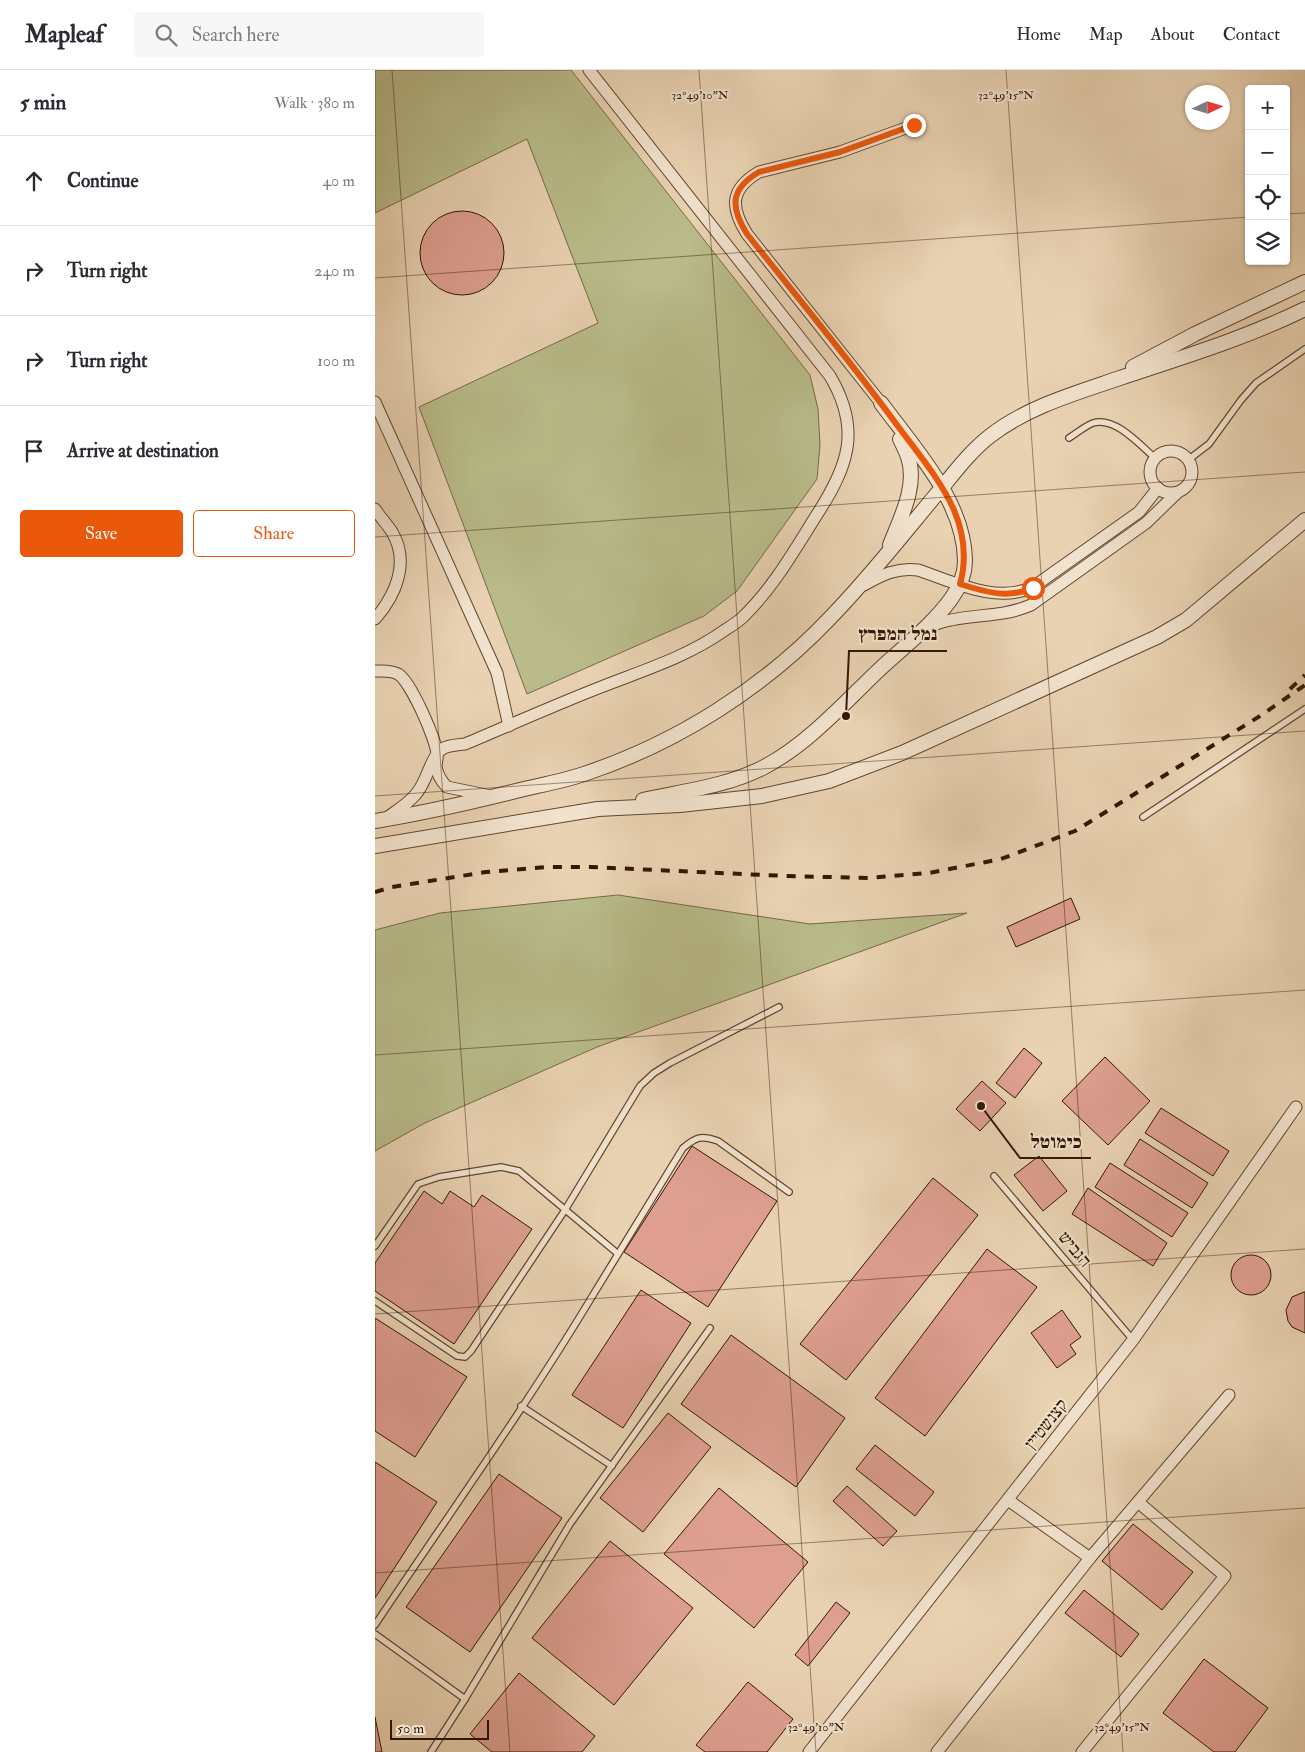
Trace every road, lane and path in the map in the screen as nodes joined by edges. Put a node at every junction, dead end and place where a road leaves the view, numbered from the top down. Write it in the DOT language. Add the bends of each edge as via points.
graph roads {
  1 [pos="589,70"];
  2 [pos="914,125"];
  3 [pos="1305,282"];
  4 [pos="1305,309"];
  5 [pos="1305,349"];
  6 [pos="1096,386"];
  7 [pos="375,402"];
  8 [pos="881,403"];
  9 [pos="1069,438"];
  10 [pos="1156,459"];
  11 [pos="1188,460"];
  12 [pos="942,488"];
  13 [pos="1158,488"];
  14 [pos="1177,492"];
  15 [pos="375,509"];
  16 [pos="1305,520"];
  17 [pos="887,554"];
  18 [pos="960,584"];
  19 [pos="856,589"];
  20 [pos="375,619"];
  21 [pos="924,628"];
  22 [pos="375,671"];
  23 [pos="1305,710"];
  24 [pos="509,726"];
  25 [pos="437,754"];
  26 [pos="493,797"];
  27 [pos="598,809"];
  28 [pos="1143,817"];
  29 [pos="379,820"];
  30 [pos="375,846"];
  31 [pos="779,1007"];
  32 [pos="1296,1107"];
  33 [pos="995,1176"];
  34 [pos="789,1192"];
  35 [pos="565,1210"];
  36 [pos="375,1246"];
  37 [pos="617,1253"];
  38 [pos="375,1301"];
  39 [pos="710,1328"];
  40 [pos="1133,1340"];
  41 [pos="1229,1395"];
  42 [pos="521,1406"];
  43 [pos="612,1466"];
  44 [pos="1009,1500"];
  45 [pos="1138,1502"];
  46 [pos="1090,1558"];
  47 [pos="375,1625"];
  48 [pos="375,1634"];
  49 [pos="465,1699"];
  50 [pos="431,1752"];
  51 [pos="809,1752"];
  52 [pos="937,1752"];
  53 [pos="1083,1752"];
  1 -- 24 [label="street" via="830,376 846,414 847,447 845,462 824,504 773,582 742,618 712,640 665,664 600,687"];
  2 -- 8 [label="street" via="840,152 759,172 737,190 735,201 736,214 747,234"];
  3 -- 6 [label="street"];
  4 -- 6 [label="street" via="1243,337"];
  5 -- 11 [label="lane" via="1256,383 1209,444"];
  6 -- 12 [label="street" via="1030,412 990,436"];
  7 -- 24 [label="street" via="497,673"];
  8 -- 12 [label="street"];
  8 -- 17 [label="street" via="909,459 911,474 908,495"];
  9 -- 10 [label="lane" via="1102,421 1114,424"];
  10 -- 11 [label="street" via="1166,452 1179,452"];
  10 -- 13 [label="street" via="1152,464 1151,477"];
  11 -- 14 [label="street" via="1191,480"];
  12 -- 17 [label="street"];
  12 -- 18 [label="street" via="954,510 963,538 965,561"];
  13 -- 14 [label="street"];
  13 -- 18 [label="street" via="1139,512 1033,588 1009,594"];
  14 -- 21 [label="street" via="1146,523 1031,605 1000,615 951,620"];
  15 -- 20 [label="street" via="393,533 401,566 397,584"];
  16 -- 27 [label="street" via="1186,620 1157,637 902,754 829,781 763,796 681,805"];
  17 -- 19 [label="street"];
  18 -- 19 [label="street" via="908,569 892,570"];
  18 -- 21 [label="street" via="952,598"];
  19 -- 26 [label="street" via="831,618 786,660 719,710 688,728 645,750 583,774"];
  21 -- 27 [label="street" via="799,744 766,766 727,782"];
  22 -- 25 [label="street" via="387,670 400,675 424,716"];
  23 -- 28 [label="lane"];
  24 -- 25 [label="street" via="465,744 443,748"];
  25 -- 26 [label="street" via="438,775 447,787"];
  25 -- 29 [label="street" via="417,794 407,804"];
  26 -- 29 [label="street"];
  27 -- 30 [label="street"];
  31 -- 35 [label="lane" via="670,1063 640,1086"];
  32 -- 40 [label="street, קצנשטיין"];
  33 -- 40 [label="lane, הגביש"];
  34 -- 37 [label="lane" via="718,1141 707,1137 695,1138 683,1148"];
  35 -- 36 [label="lane" via="519,1171 501,1167 439,1177 418,1184"];
  35 -- 37 [label="lane"];
  35 -- 38 [label="lane" via="465,1356 457,1356"];
  37 -- 42 [label="lane"];
  39 -- 43 [label="lane"];
  40 -- 44 [label="street, קצנשטיין"];
  41 -- 45 [label="street"];
  42 -- 43 [label="lane"];
  42 -- 47 [label="lane"];
  43 -- 49 [label="lane" via="571,1524"];
  44 -- 46 [label="street"];
  44 -- 51 [label="street, קצנשטיין"];
  45 -- 46 [label="street"];
  45 -- 53 [label="street" via="1225,1576"];
  46 -- 52 [label="street"];
  48 -- 49 [label="lane"];
  49 -- 50 [label="lane"];
}
